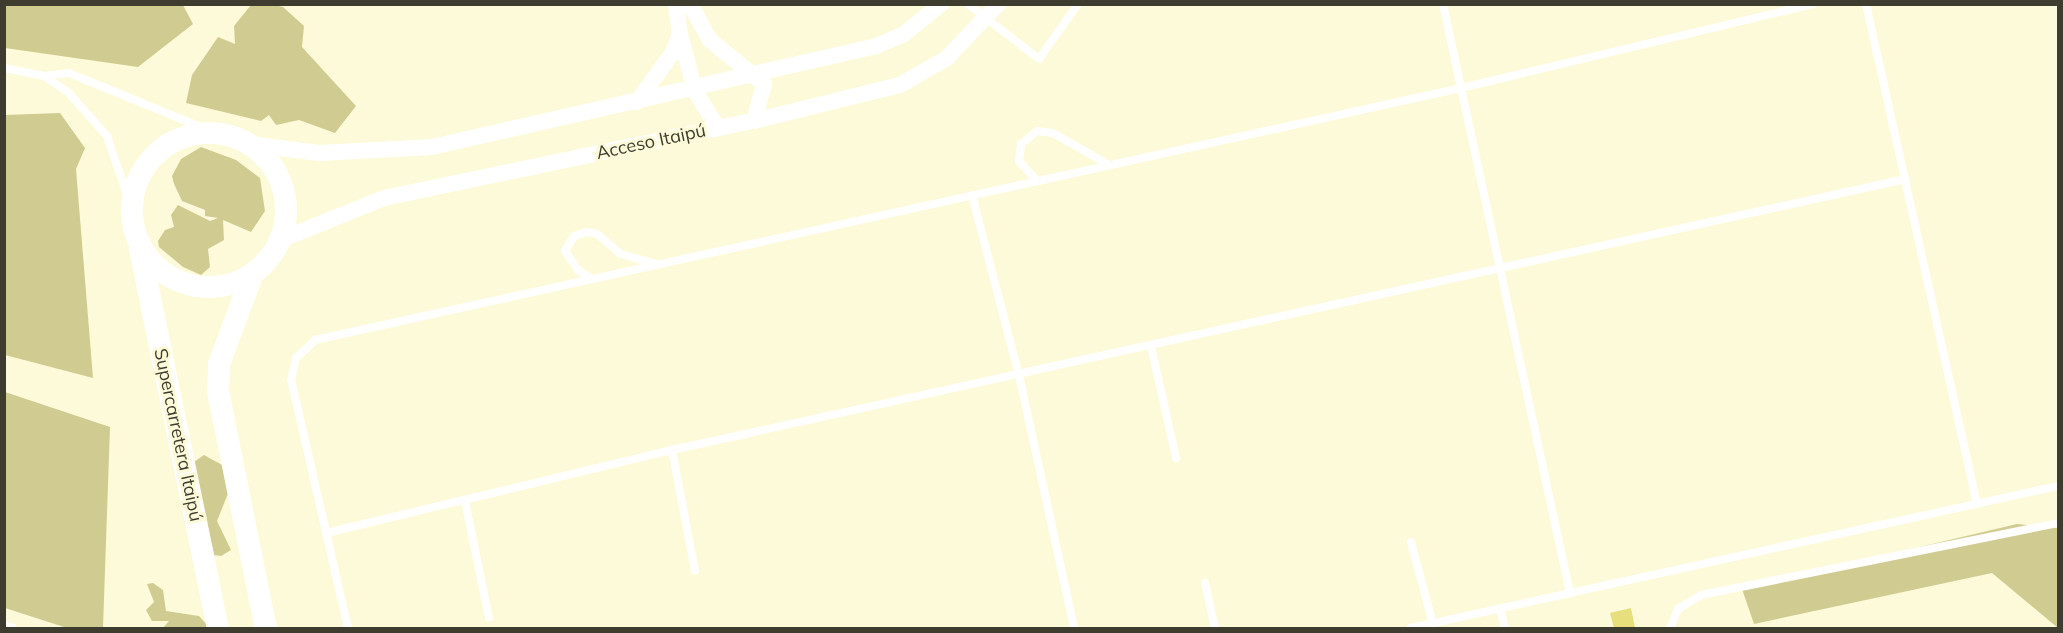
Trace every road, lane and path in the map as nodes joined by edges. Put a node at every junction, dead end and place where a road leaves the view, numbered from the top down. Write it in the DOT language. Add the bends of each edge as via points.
graph roads {
  1 [pos="676,4"];
  2 [pos="690,4"];
  3 [pos="941,4"];
  4 [pos="968,4"];
  5 [pos="998,4"];
  6 [pos="1078,4"];
  7 [pos="1443,4"];
  8 [pos="1812,4"];
  9 [pos="1866,4"];
  10 [pos="987,21"];
  11 [pos="680,34"];
  12 [pos="4,68"];
  13 [pos="758,75"];
  14 [pos="44,76"];
  15 [pos="1461,88"];
  16 [pos="695,91"];
  17 [pos="637,102"];
  18 [pos="754,121"];
  19 [pos="718,128"];
  20 [pos="213,132"];
  21 [pos="249,144"];
  22 [pos="1109,165"];
  23 [pos="1906,179"];
  24 [pos="1037,181"];
  25 [pos="972,195"];
  26 [pos="131,206"];
  27 [pos="280,240"];
  28 [pos="138,242"];
  29 [pos="659,264"];
  30 [pos="1501,270"];
  31 [pos="253,273"];
  32 [pos="592,279"];
  33 [pos="1151,346"];
  34 [pos="1019,375"];
  35 [pos="672,450"];
  36 [pos="1176,458"];
  37 [pos="2058,486"];
  38 [pos="465,501"];
  39 [pos="1977,504"];
  40 [pos="2058,523"];
  41 [pos="326,533"];
  42 [pos="1411,542"];
  43 [pos="695,571"];
  44 [pos="1205,582"];
  45 [pos="1570,593"];
  46 [pos="1500,609"];
  47 [pos="489,618"];
  48 [pos="1433,624"];
  49 [pos="4,625"];
  50 [pos="13,628"];
  51 [pos="218,628"];
  52 [pos="266,628"];
  53 [pos="348,628"];
  54 [pos="1074,628"];
  55 [pos="1215,628"];
  56 [pos="1411,628"];
  57 [pos="1505,628"];
  58 [pos="1670,628"];
  1 -- 11 [label="street"];
  2 -- 13 [label="street" via="710,40"];
  3 -- 13 [label="street" via="904,34 876,46"];
  4 -- 10 [label="lane"];
  5 -- 10 [label="street, Acceso Itaipú"];
  6 -- 10 [label="lane" via="1039,59"];
  7 -- 15 [label="lane"];
  8 -- 15 [label="lane"];
  9 -- 23 [label="lane"];
  10 -- 18 [label="street, Acceso Itaipú" via="947,58 900,85"];
  11 -- 16 [label="street"];
  11 -- 17 [label="street" via="657,77"];
  12 -- 14 [label="lane"];
  13 -- 16 [label="street"];
  13 -- 18 [label="street" via="764,94"];
  14 -- 20 [label="lane" via="69,73"];
  14 -- 26 [label="lane" via="68,92 107,136"];
  15 -- 22 [label="lane"];
  15 -- 30 [label="lane"];
  16 -- 17 [label="street"];
  16 -- 19 [label="street"];
  17 -- 21 [label="street" via="432,147 379,153 319,153"];
  18 -- 19 [label="street, Acceso Itaipú"];
  19 -- 27 [label="street, Acceso Itaipú" via="384,198"];
  20 -- 21 [label="street, Supercarretera Itaipú"];
  20 -- 26 [label="street, Supercarretera Itaipú" via="189,135 167,145 149,161 136,182"];
  21 -- 27 [label="street, Supercarretera Itaipú" via="279,176 286,219"];
  22 -- 24 [label="lane"];
  22 -- 24 [label="lane" via="1053,133 1037,131 1021,144 1019,161"];
  23 -- 30 [label="lane"];
  23 -- 39 [label="lane"];
  24 -- 25 [label="lane"];
  25 -- 29 [label="lane"];
  25 -- 34 [label="lane"];
  26 -- 28 [label="street, Supercarretera Itaipú"];
  27 -- 31 [label="street"];
  28 -- 31 [label="street, Supercarretera Itaipú" via="150,261 188,285 211,288"];
  28 -- 51 [label="street, Supercarretera Itaipú"];
  29 -- 32 [label="lane"];
  29 -- 32 [label="lane" via="621,254 597,234 587,232 574,236 565,251 578,270"];
  30 -- 33 [label="lane"];
  30 -- 45 [label="lane"];
  31 -- 52 [label="street" via="219,364 218,391"];
  32 -- 41 [label="lane" via="315,340 303,350 292,366 291,380"];
  33 -- 34 [label="lane"];
  33 -- 36 [label="lane"];
  34 -- 35 [label="lane"];
  34 -- 54 [label="lane"];
  35 -- 38 [label="lane"];
  35 -- 43 [label="lane"];
  37 -- 39 [label="lane"];
  38 -- 41 [label="lane"];
  38 -- 47 [label="lane"];
  39 -- 45 [label="lane"];
  40 -- 58 [label="lane" via="1701,595 1678,609"];
  41 -- 53 [label="lane"];
  42 -- 48 [label="lane"];
  44 -- 55 [label="lane"];
  45 -- 46 [label="lane"];
  46 -- 48 [label="lane"];
  46 -- 57 [label="lane"];
  48 -- 56 [label="lane"];
  49 -- 50 [label="lane"];
}
